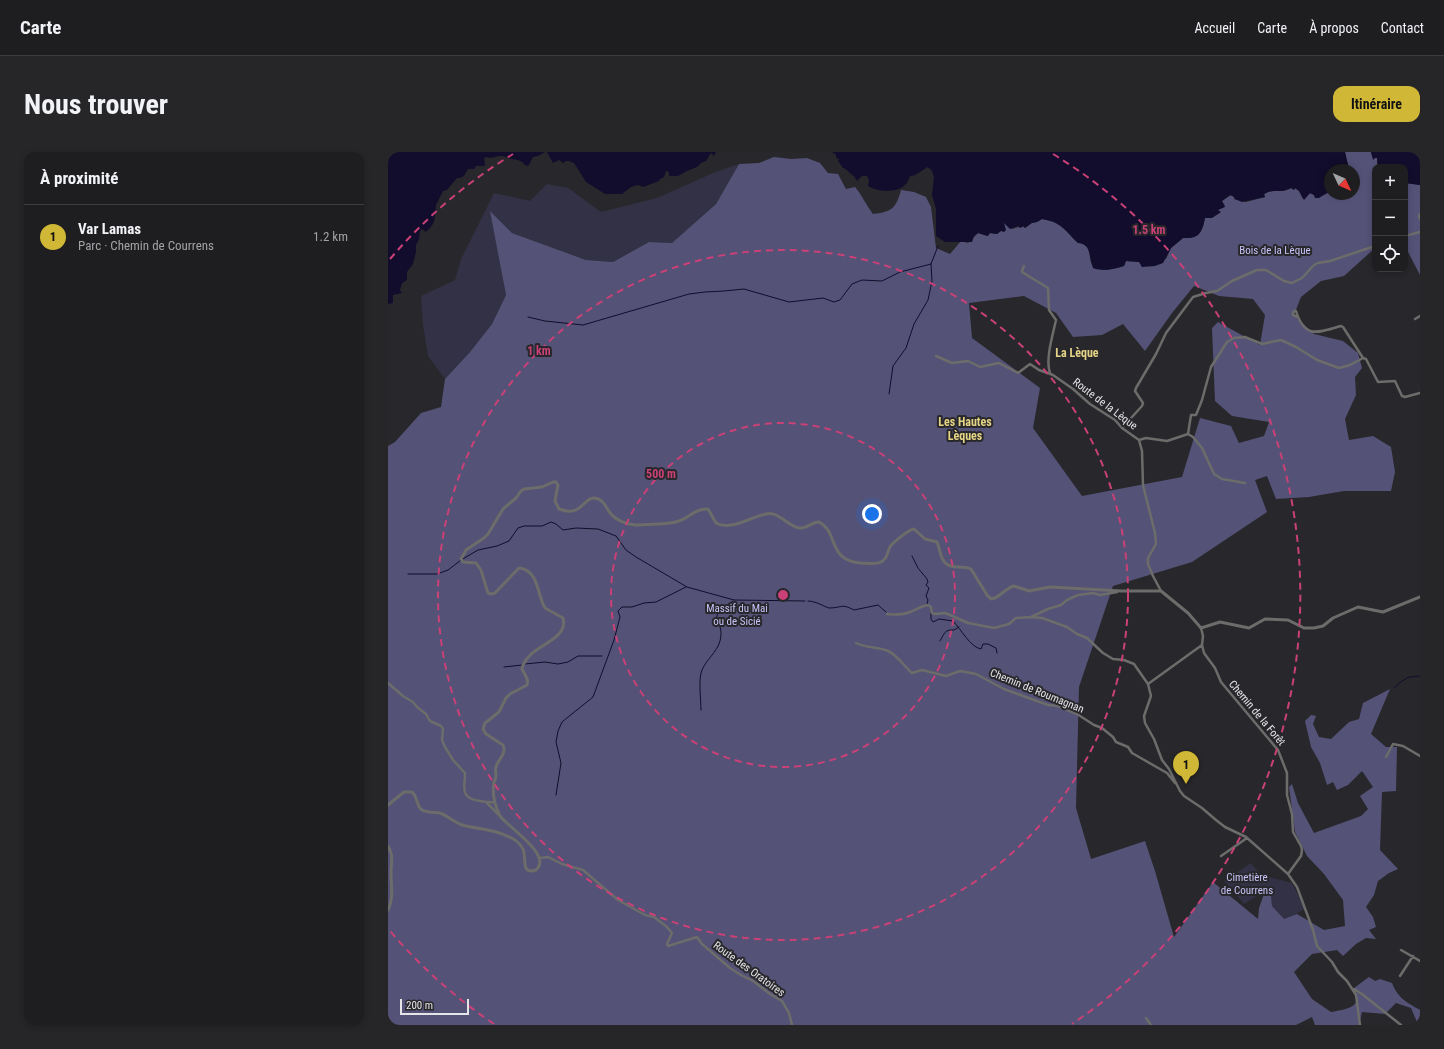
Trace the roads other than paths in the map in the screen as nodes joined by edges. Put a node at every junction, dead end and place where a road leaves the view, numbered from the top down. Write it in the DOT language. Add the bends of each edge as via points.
graph roads {
  1 [pos="1420,214"];
  2 [pos="1420,219"];
  3 [pos="1420,232"];
  4 [pos="1408,235"];
  5 [pos="1372,247"];
  6 [pos="1024,266"];
  7 [pos="1420,316"];
  8 [pos="1298,317"];
  9 [pos="1415,319"];
  10 [pos="936,356"];
  11 [pos="1363,358"];
  12 [pos="1050,374"];
  13 [pos="1420,392"];
  14 [pos="1122,428"];
  15 [pos="1188,434"];
  16 [pos="1139,440"];
  17 [pos="1245,483"];
  18 [pos="1121,591"];
  19 [pos="1161,591"];
  20 [pos="1420,597"];
  21 [pos="888,614"];
  22 [pos="1031,617"];
  23 [pos="1201,628"];
  24 [pos="856,643"];
  25 [pos="1202,645"];
  26 [pos="388,683"];
  27 [pos="1148,684"];
  28 [pos="1420,756"];
  29 [pos="1386,757"];
  30 [pos="1177,785"];
  31 [pos="487,802"];
  32 [pos="495,802"];
  33 [pos="388,805"];
  34 [pos="501,816"];
  35 [pos="1247,838"];
  36 [pos="388,846"];
  37 [pos="1221,856"];
  38 [pos="540,858"];
  39 [pos="1288,874"];
  40 [pos="388,910"];
  41 [pos="1402,950"];
  42 [pos="1413,956"];
  43 [pos="1420,961"];
  44 [pos="1400,976"];
  45 [pos="1353,989"];
  46 [pos="1146,1018"];
  47 [pos="792,1025"];
  48 [pos="1151,1025"];
  49 [pos="1360,1025"];
  50 [pos="1401,1025"];
  1 -- 2 [label="street"];
  3 -- 4 [label="street"];
  5 -- 14 [label="street" via="1330,262 1318,263 1302,278 1292,283 1266,270 1258,270 1232,281 1217,291 1193,298 1166,333 1136,388 1142,406"];
  6 -- 12 [label="street" via="1022,272 1048,288 1049,310 1056,320 1049,353"];
  7 -- 9 [label="street"];
  8 -- 11 [label="street" via="1305,328 1314,332 1341,326"];
  10 -- 12 [label="street, Route de la Lèque" via="952,363 968,361 980,367 999,363 1016,373 1030,364"];
  11 -- 13 [label="street" via="1366,359 1378,382 1395,381 1402,396 1405,397"];
  11 -- 15 [label="street" via="1339,368 1316,360 1281,340 1262,344 1245,337 1234,338 1227,342 1211,367 1196,415 1191,415"];
  12 -- 14 [label="street, Route de la Lèque" via="1115,420"];
  14 -- 16 [label="street, Route de la Lèque"];
  15 -- 16 [label="street" via="1167,441 1146,438"];
  15 -- 17 [label="street" via="1202,448 1214,474 1222,479"];
  16 -- 19 [label="street, Route de la Lèque" via="1142,451 1143,485 1156,544 1148,558 1148,564"];
  18 -- 19 [label="street"];
  18 -- 22 [label="street" via="1100,595 1078,595"];
  18 -- 32 [label="street" via="1050,587 1029,591 1014,586 993,599 987,595 971,569 947,564 941,557 937,542 925,539 914,529 909,530 890,546 882,562 860,563 841,556 826,527 819,522 800,528 768,513 724,526 716,523 708,509 702,509 680,521 635,525 615,517 600,500 594,498 575,511 565,512 558,509 555,501 558,487 556,482 524,489 503,509 488,534 466,550 461,559 463,562 476,563 481,570 488,593 491,594 519,568 525,569 536,582 545,608 563,618 564,622 560,635 539,648 523,663 522,668 528,682 526,686 510,694 499,712 485,723 483,729 486,734 503,745 504,750 495,768"];
  19 -- 23 [label="street" via="1188,613"];
  20 -- 23 [label="street" via="1383,612 1358,607 1333,618 1323,626 1314,628 1304,628 1288,620 1265,619 1249,628 1220,622"];
  21 -- 22 [label="street" via="898,615 928,605 932,613 945,614 968,623 994,628 1009,624 1016,618"];
  22 -- 27 [label="street" via="1062,625 1087,638 1103,653 1134,664"];
  23 -- 25 [label="street, Chemin de la Forêt"];
  24 -- 30 [label="street, Chemin de Roumagnan" via="887,651 912,673 922,670 946,676 960,672 976,674 1004,689 1077,714 1108,732 1116,742 1128,747 1132,753 1166,773"];
  25 -- 27 [label="street"];
  25 -- 39 [label="street, Chemin de la Forêt" via="1221,682 1278,750 1283,760 1287,773 1292,832 1302,850"];
  26 -- 31 [label="street" via="413,702 430,721 441,726 445,747 465,773 466,796"];
  27 -- 30 [label="street" via="1150,699 1144,719 1162,760"];
  28 -- 29 [label="street" via="1403,746 1393,744"];
  30 -- 35 [label="street" via="1184,796 1207,814"];
  31 -- 32 [label="street"];
  31 -- 34 [label="street"];
  32 -- 34 [label="street"];
  33 -- 38 [label="street" via="409,791 415,796 421,809 516,841 523,850 524,865 530,871 538,869"];
  34 -- 38 [label="street"];
  35 -- 37 [label="street"];
  35 -- 39 [label="street"];
  36 -- 40 [label="street" via="393,860 392,898"];
  38 -- 47 [label="street, Route des Oratoires" via="548,857 583,870 618,900 656,919 672,933 668,946 697,937 730,968 782,1002 789,1013"];
  39 -- 45 [label="street" via="1297,887 1317,946"];
  41 -- 42 [label="street"];
  42 -- 43 [label="street"];
  42 -- 44 [label="street"];
  45 -- 49 [label="street"];
  45 -- 50 [label="street"];
  46 -- 48 [label="street"];
}
